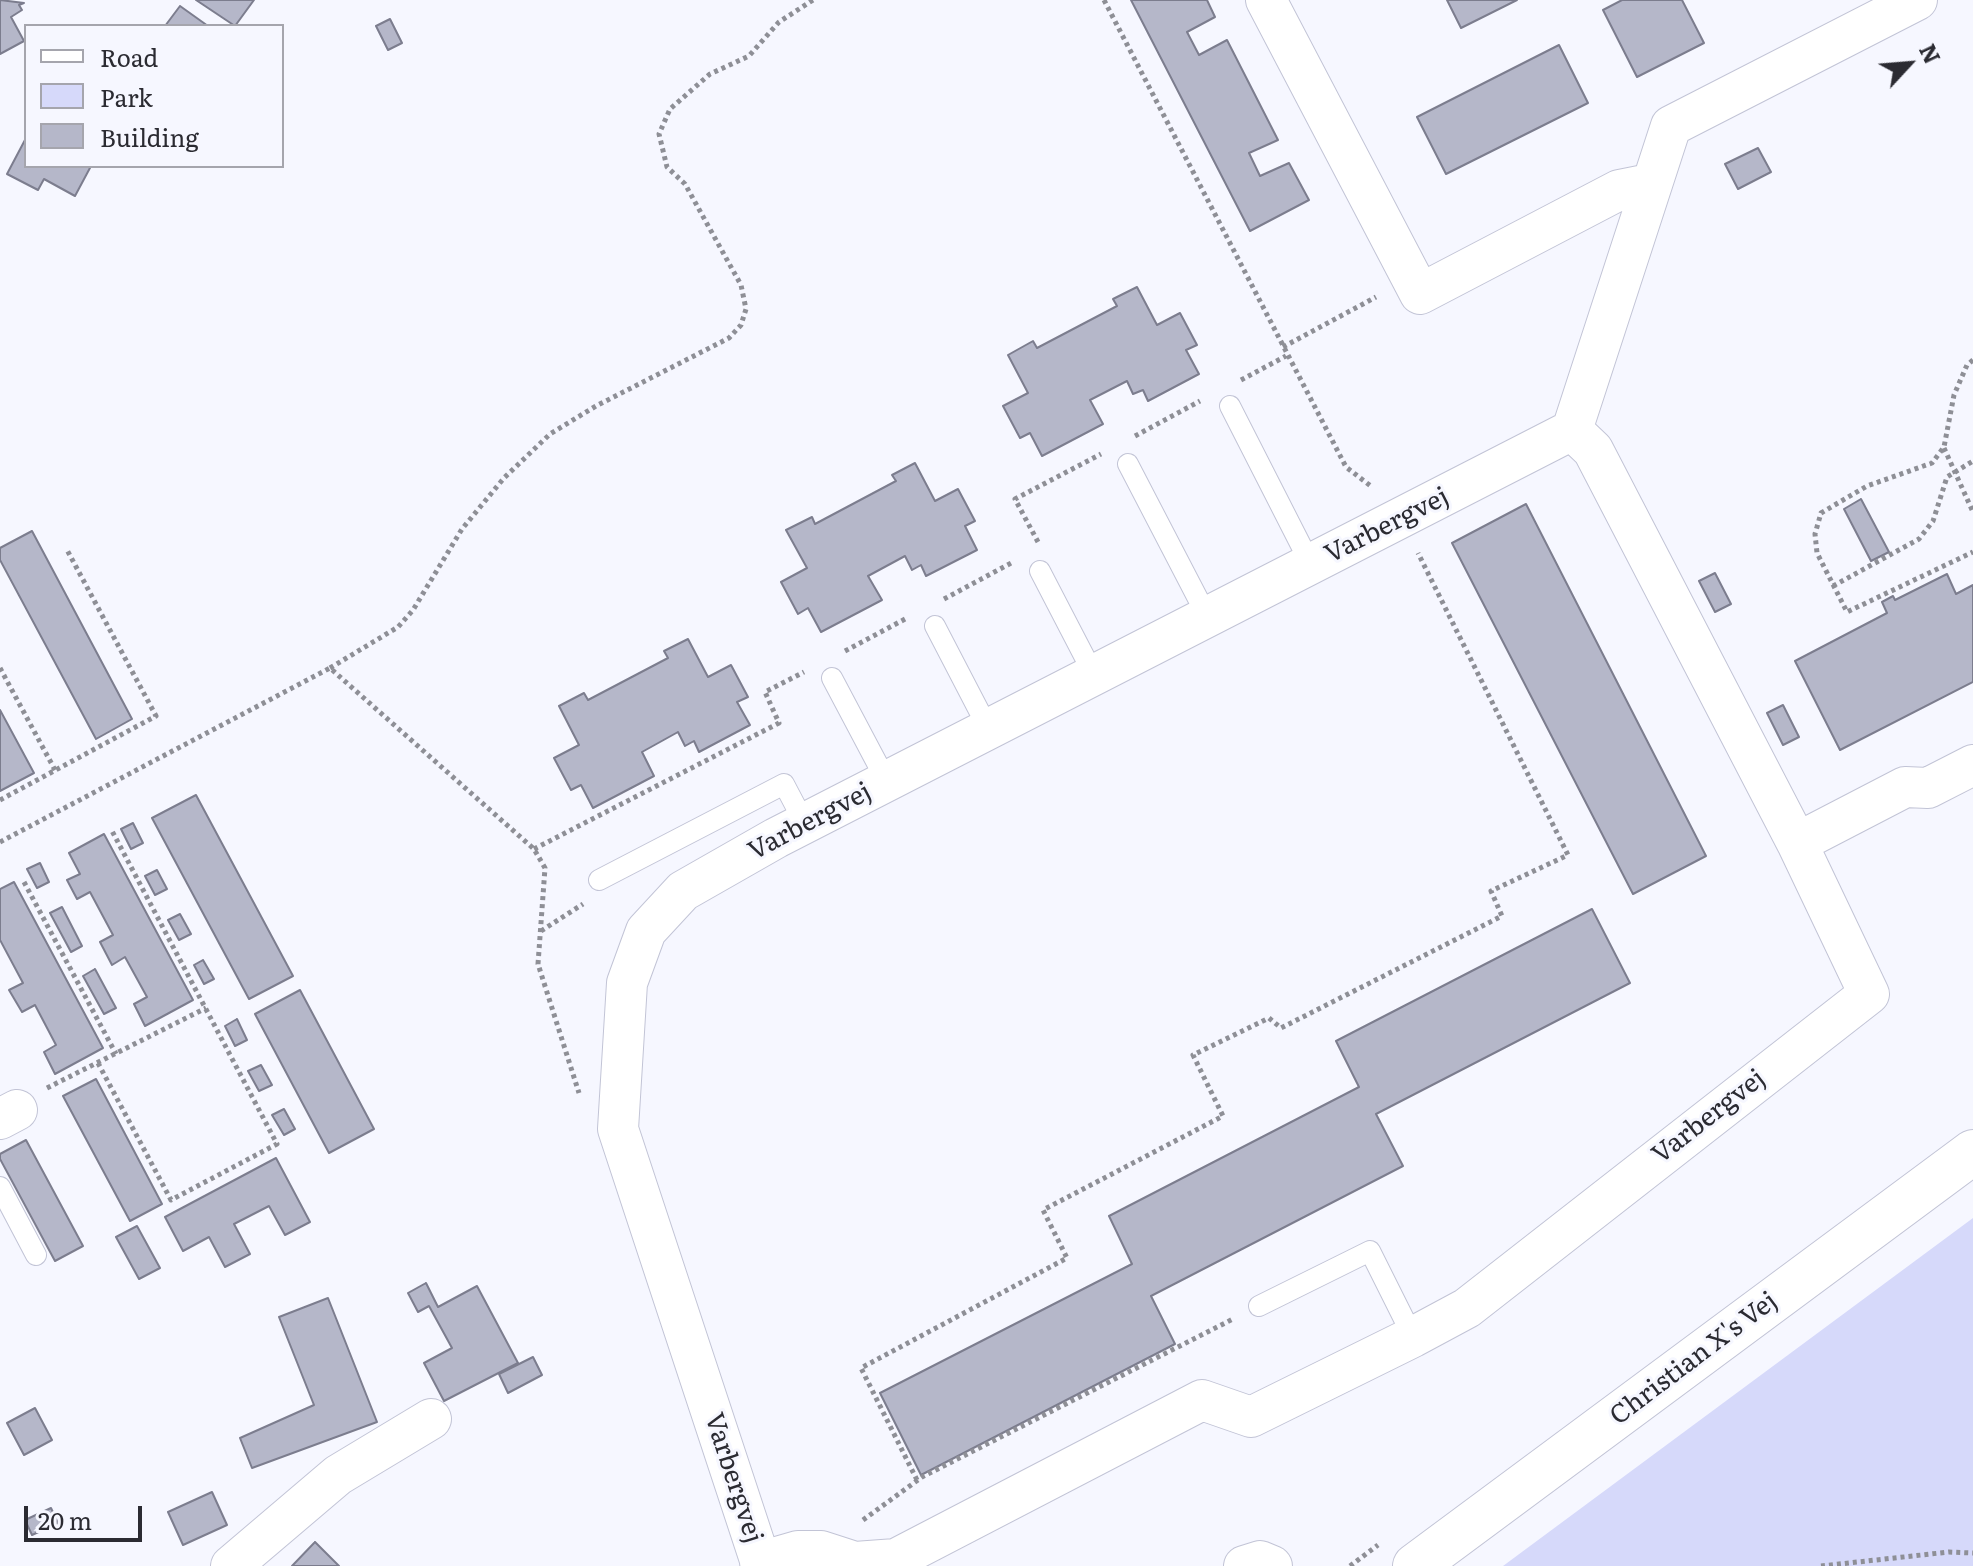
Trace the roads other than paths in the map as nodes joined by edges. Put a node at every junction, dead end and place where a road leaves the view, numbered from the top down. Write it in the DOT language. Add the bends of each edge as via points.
graph roads {
  1 [pos="1266,0"];
  2 [pos="1917,0"];
  3 [pos="1649,184"];
  4 [pos="1230,406"];
  5 [pos="1572,430"];
  6 [pos="1128,464"];
  7 [pos="1311,565"];
  8 [pos="1040,571"];
  9 [pos="1208,618"];
  10 [pos="935,626"];
  11 [pos="1095,677"];
  12 [pos="832,678"];
  13 [pos="989,730"];
  14 [pos="1973,765"];
  15 [pos="887,782"];
  16 [pos="805,824"];
  17 [pos="1797,843"];
  18 [pos="599,880"];
  19 [pos="1973,1152"];
  20 [pos="0,1187"];
  21 [pos="36,1255"];
  22 [pos="1259,1306"];
  23 [pos="1413,1337"];
  24 [pos="431,1419"];
  25 [pos="761,1564"];
  26 [pos="231,1566"];
  27 [pos="1244,1566"];
  28 [pos="1272,1566"];
  29 [pos="1415,1566"];
  1 -- 3 [label="street" via="1420,294 1619,190"];
  2 -- 3 [label="street" via="1671,126"];
  3 -- 5 [label="street"];
  4 -- 7 [label="lane"];
  5 -- 7 [label="street, Varbergvej"];
  5 -- 17 [label="street, Varbergvej" via="1593,450"];
  6 -- 9 [label="lane"];
  7 -- 9 [label="street, Varbergvej"];
  8 -- 11 [label="lane"];
  9 -- 11 [label="street, Varbergvej"];
  10 -- 13 [label="lane"];
  11 -- 13 [label="street, Varbergvej"];
  12 -- 15 [label="lane"];
  13 -- 15 [label="street, Varbergvej"];
  14 -- 17 [label="street" via="1928,788 1905,787"];
  15 -- 16 [label="street, Varbergvej"];
  16 -- 18 [label="lane" via="784,784"];
  16 -- 25 [label="street, Varbergvej" via="683,891 646,931 627,983 618,1129"];
  17 -- 23 [label="street, Varbergvej" via="1869,994 1467,1308"];
  19 -- 29 [label="street, Christian X's Vej"];
  20 -- 21 [label="lane"];
  22 -- 23 [label="lane" via="1370,1251"];
  23 -- 25 [label="street, Varbergvej" via="1251,1417 1202,1400 896,1559 855,1562 821,1551 798,1551"];
  24 -- 26 [label="street" via="338,1475"];
  27 -- 28 [label="street" via="1260,1561"];
}
